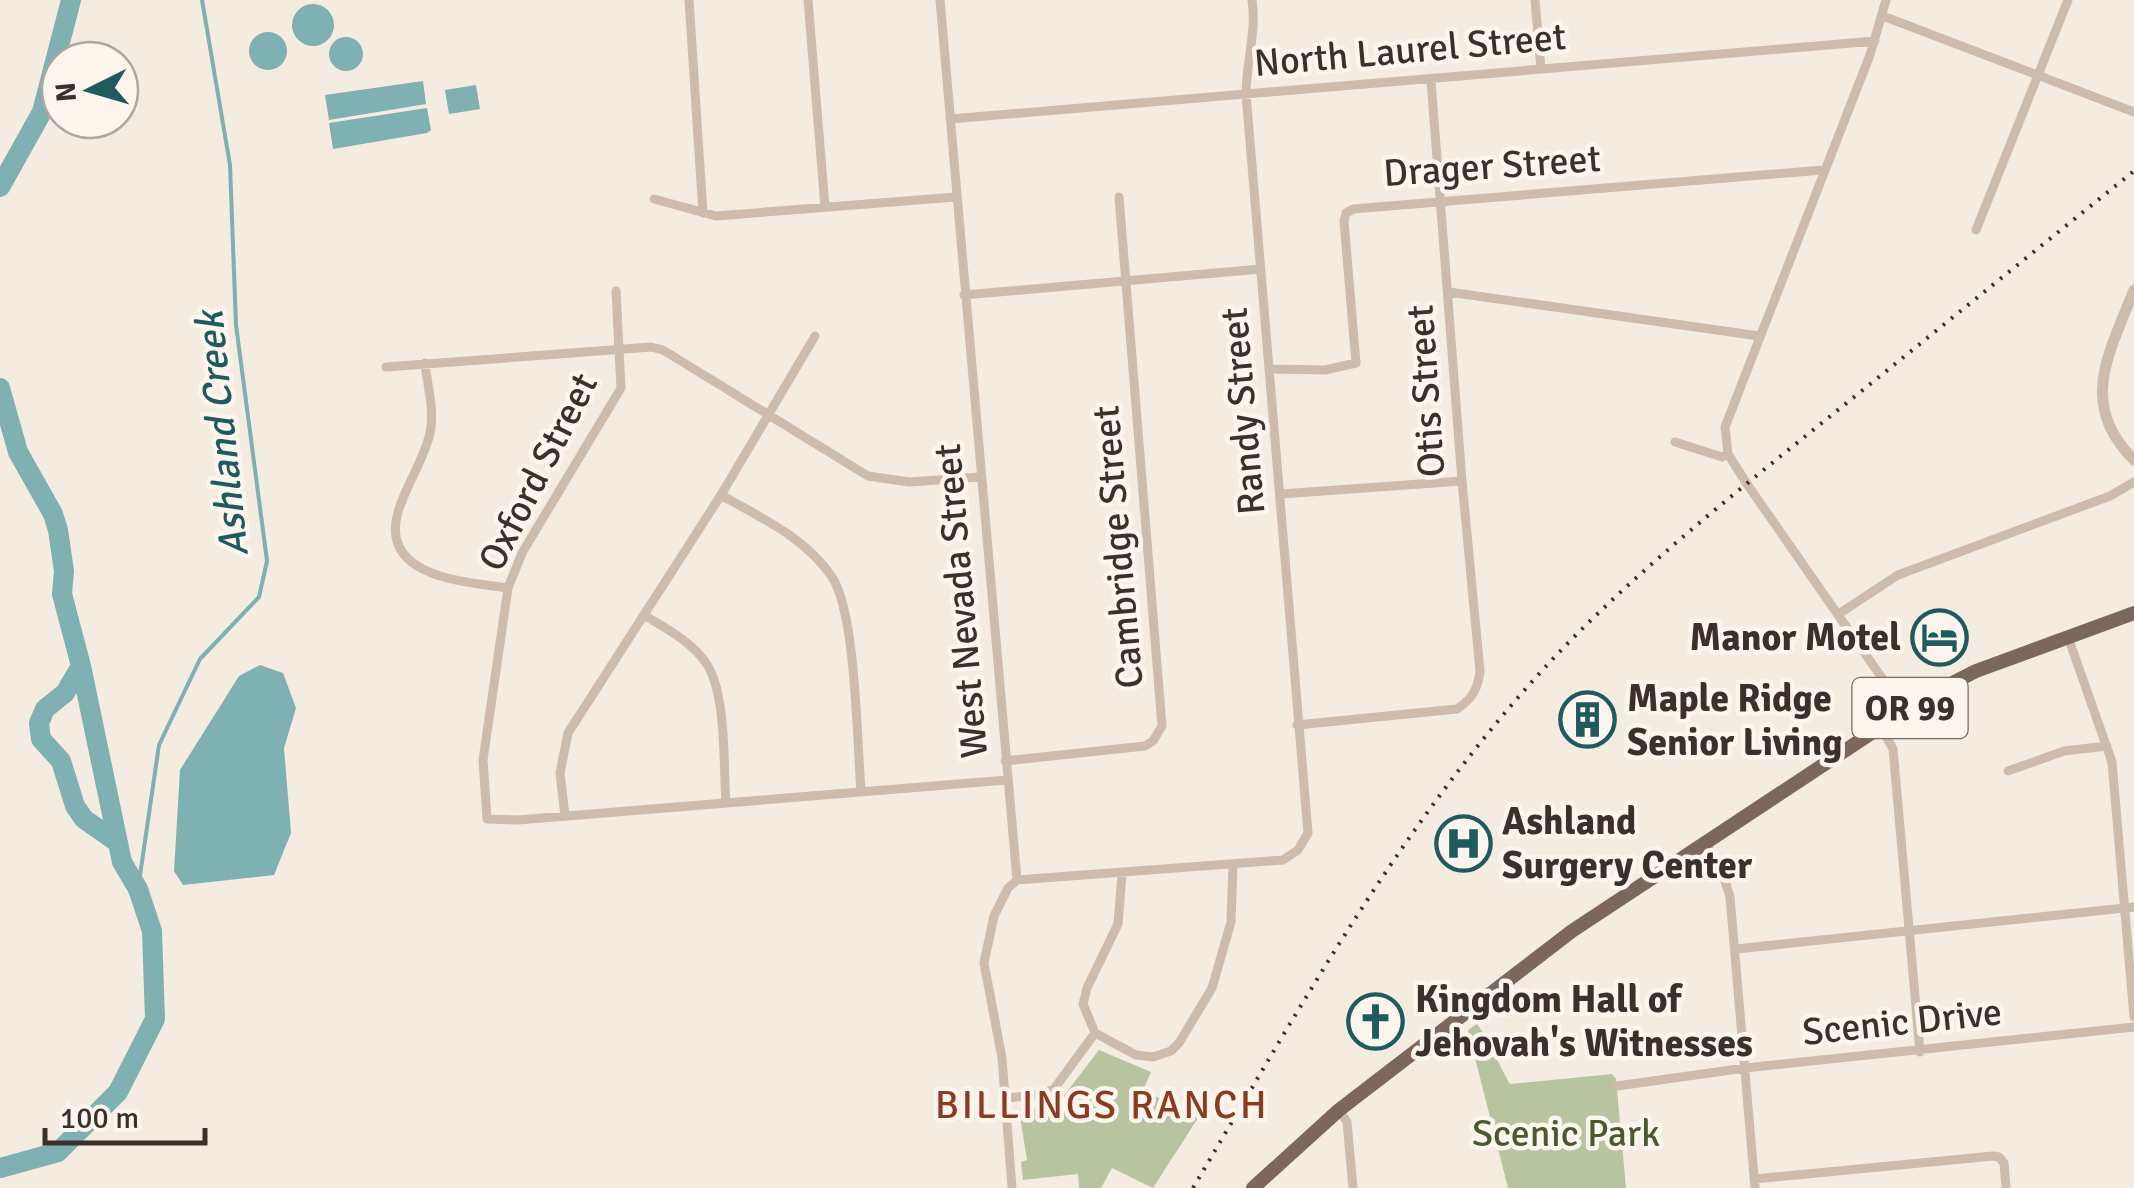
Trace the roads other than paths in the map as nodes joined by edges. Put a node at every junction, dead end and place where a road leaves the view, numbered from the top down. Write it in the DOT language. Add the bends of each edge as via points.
graph roads {
  1 [pos="689,0"];
  2 [pos="808,0"];
  3 [pos="940,0"];
  4 [pos="1252,0"];
  5 [pos="1535,0"];
  6 [pos="1886,0"];
  7 [pos="2068,0"];
  8 [pos="1883,16"];
  9 [pos="1875,41"];
  10 [pos="1541,70"];
  11 [pos="2039,74"];
  12 [pos="1431,81"];
  13 [pos="1246,94"];
  14 [pos="2134,112"];
  15 [pos="950,119"];
  16 [pos="1823,170"];
  17 [pos="1119,196"];
  18 [pos="956,197"];
  19 [pos="654,199"];
  20 [pos="1442,200"];
  21 [pos="826,207"];
  22 [pos="703,213"];
  23 [pos="1976,230"];
  24 [pos="1261,269"];
  25 [pos="1126,281"];
  26 [pos="2134,290"];
  27 [pos="616,291"];
  28 [pos="1450,292"];
  29 [pos="964,295"];
  30 [pos="815,336"];
  31 [pos="1759,336"];
  32 [pos="620,349"];
  33 [pos="425,363"];
  34 [pos="386,366"];
  35 [pos="1270,369"];
  36 [pos="768,415"];
  37 [pos="1675,442"];
  38 [pos="1728,454"];
  39 [pos="2134,460"];
  40 [pos="980,477"];
  41 [pos="1462,482"];
  42 [pos="2134,482"];
  43 [pos="1280,494"];
  44 [pos="720,495"];
  45 [pos="508,588"];
  46 [pos="1840,613"];
  47 [pos="2134,613"];
  48 [pos="644,615"];
  49 [pos="2068,637"];
  50 [pos="1905,711"];
  51 [pos="1298,724"];
  52 [pos="1881,727"];
  53 [pos="2107,746"];
  54 [pos="1005,760"];
  55 [pos="2008,771"];
  56 [pos="1008,780"];
  57 [pos="861,791"];
  58 [pos="726,802"];
  59 [pos="565,816"];
  60 [pos="1706,843"];
  61 [pos="1233,865"];
  62 [pos="1122,874"];
  63 [pos="1016,880"];
  64 [pos="2130,907"];
  65 [pos="1908,932"];
  66 [pos="1736,949"];
  67 [pos="2134,1017"];
  68 [pos="2134,1027"];
  69 [pos="1095,1033"];
  70 [pos="1920,1052"];
  71 [pos="1745,1068"];
  72 [pos="1617,1086"];
  73 [pos="1007,1098"];
  74 [pos="1338,1110"];
  75 [pos="1754,1184"];
  76 [pos="1012,1188"];
  77 [pos="1254,1188"];
  78 [pos="1353,1188"];
  79 [pos="2006,1188"];
  1 -- 22 [label="street"];
  2 -- 21 [label="street"];
  3 -- 15 [label="street, West Nevada Street"];
  4 -- 13 [label="street, Randy Street"];
  5 -- 10 [label="street"];
  6 -- 8 [label="street"];
  7 -- 11 [label="street"];
  8 -- 9 [label="street"];
  8 -- 11 [label="street"];
  9 -- 10 [label="street, North Laurel Street"];
  9 -- 16 [label="street"];
  10 -- 12 [label="street, North Laurel Street"];
  11 -- 14 [label="street"];
  11 -- 23 [label="street"];
  12 -- 13 [label="street, North Laurel Street"];
  12 -- 20 [label="street, Otis Street"];
  13 -- 15 [label="street, North Laurel Street"];
  13 -- 24 [label="street, Randy Street"];
  15 -- 18 [label="street, West Nevada Street"];
  16 -- 20 [label="street, Drager Street"];
  16 -- 31 [label="street"];
  17 -- 25 [label="street, Cambridge Street"];
  18 -- 21 [label="street"];
  18 -- 29 [label="street, West Nevada Street"];
  19 -- 22 [label="street"];
  20 -- 28 [label="street, Otis Street"];
  20 -- 35 [label="street, Drager Street" via="1346,213 1356,363"];
  21 -- 22 [label="street"];
  24 -- 25 [label="street"];
  24 -- 35 [label="street, Randy Street"];
  25 -- 29 [label="street"];
  25 -- 54 [label="street, Cambridge Street" via="1162,726 1145,746"];
  26 -- 39 [label="street" via="2104,369 2101,396 2111,431"];
  27 -- 32 [label="street, Oxford Street"];
  28 -- 31 [label="street"];
  28 -- 41 [label="street, Otis Street"];
  29 -- 40 [label="street, West Nevada Street"];
  30 -- 36 [label="street"];
  31 -- 38 [label="street" via="1724,436"];
  32 -- 33 [label="street"];
  32 -- 36 [label="street" via="662,350"];
  32 -- 45 [label="street, Oxford Street" via="621,388 522,553"];
  33 -- 34 [label="street"];
  33 -- 45 [label="street" via="430,434 398,512 398,540 430,574"];
  35 -- 43 [label="street, Randy Street"];
  36 -- 40 [label="street" via="868,476 909,482"];
  36 -- 44 [label="street"];
  37 -- 38 [label="street" via="1722,458"];
  38 -- 46 [label="street"];
  40 -- 54 [label="street, West Nevada Street"];
  41 -- 43 [label="street"];
  41 -- 51 [label="street, Otis Street" via="1480,671 1473,696 1447,711"];
  42 -- 46 [label="street" via="1898,575"];
  43 -- 51 [label="street, Randy Street"];
  44 -- 48 [label="street"];
  44 -- 57 [label="street" via="794,538 838,588"];
  45 -- 59 [label="street, Oxford Street" via="483,760 487,819"];
  46 -- 50 [label="street"];
  47 -- 49 [label="main road, OR 99"];
  48 -- 58 [label="street" via="678,636 716,684"];
  48 -- 59 [label="street" via="568,732 560,773"];
  49 -- 50 [label="main road, OR 99" via="1952,682"];
  49 -- 53 [label="street"];
  50 -- 52 [label="main road, OR 99"];
  51 -- 61 [label="street, Randy Street" via="1306,839 1292,856"];
  52 -- 60 [label="main road, OR 99"];
  52 -- 65 [label="street" via="1893,749"];
  53 -- 55 [label="street" via="2064,751"];
  53 -- 64 [label="street"];
  54 -- 56 [label="street, West Nevada Street"];
  56 -- 57 [label="street"];
  56 -- 63 [label="street, West Nevada Street"];
  57 -- 58 [label="street"];
  58 -- 59 [label="street"];
  60 -- 66 [label="street" via="1727,884"];
  60 -- 74 [label="main road, OR 99" via="1572,931"];
  61 -- 62 [label="street"];
  61 -- 69 [label="street" via="1231,922 1220,967 1180,1043 1145,1057"];
  62 -- 63 [label="street"];
  62 -- 69 [label="street" via="1118,924 1083,996"];
  63 -- 73 [label="street" via="994,916 984,964"];
  64 -- 65 [label="street"];
  64 -- 67 [label="street"];
  65 -- 66 [label="street"];
  65 -- 70 [label="street"];
  66 -- 71 [label="street"];
  68 -- 70 [label="street, Scenic Drive"];
  69 -- 73 [label="street" via="1054,1088"];
  70 -- 71 [label="street, Scenic Drive"];
  71 -- 72 [label="street, Scenic Drive"];
  71 -- 75 [label="street"];
  73 -- 76 [label="street"];
  74 -- 77 [label="main road, OR 99"];
  74 -- 78 [label="street" via="1347,1122"];
  75 -- 79 [label="street" via="1993,1156 2004,1163"];
}
